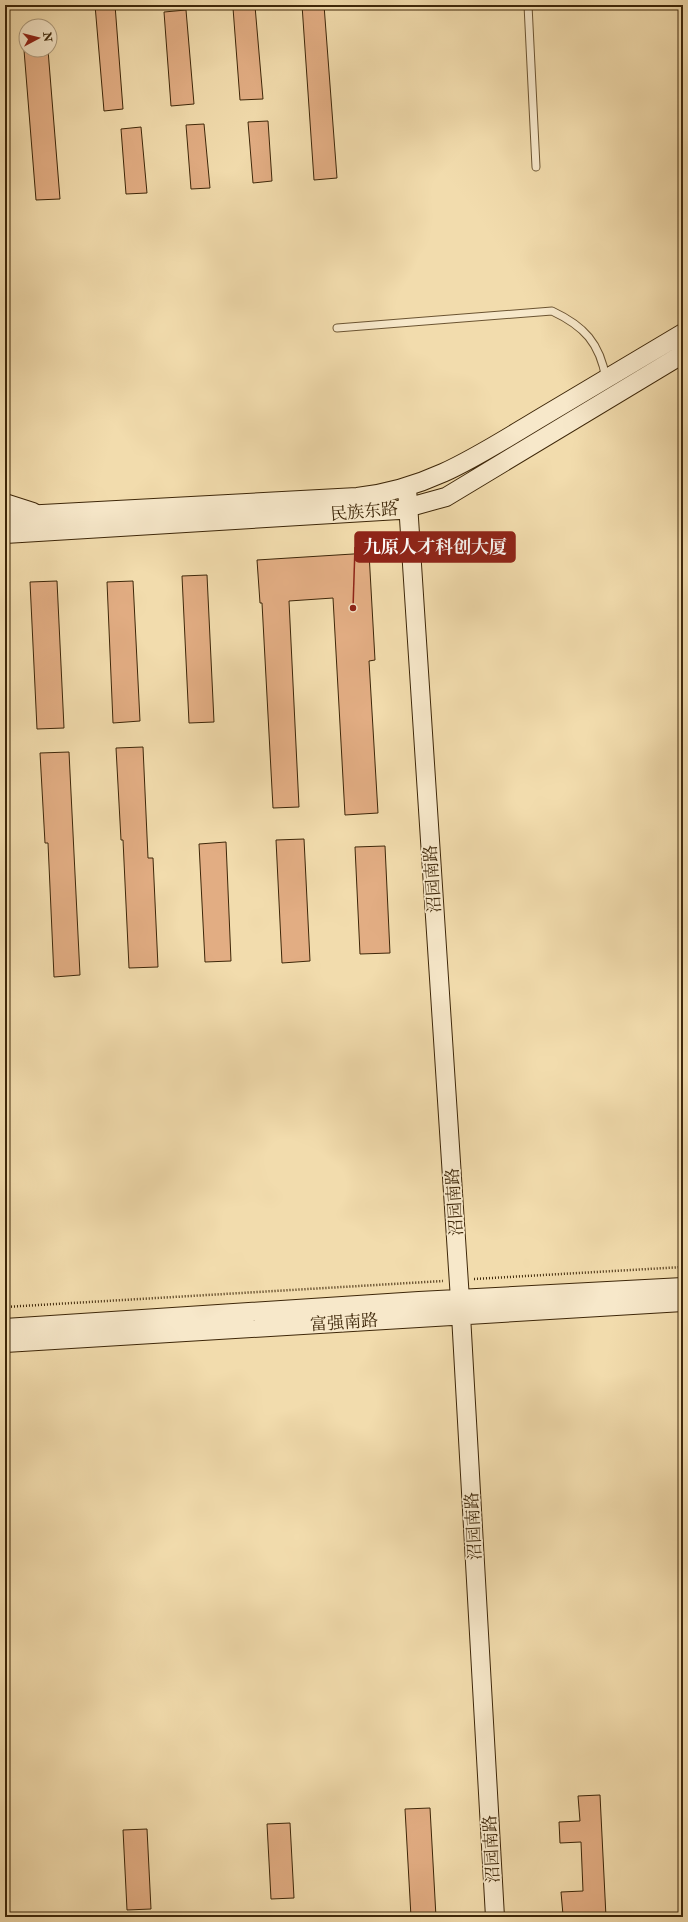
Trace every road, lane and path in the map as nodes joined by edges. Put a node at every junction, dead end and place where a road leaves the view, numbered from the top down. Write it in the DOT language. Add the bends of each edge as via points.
graph roads {
  1 [pos="528,5"];
  2 [pos="536,167"];
  3 [pos="337,328"];
  4 [pos="683,333"];
  5 [pos="683,354"];
  6 [pos="606,379"];
  7 [pos="407,488"];
  8 [pos="5,502"];
  9 [pos="408,507"];
  10 [pos="40,515"];
  11 [pos="5,516"];
  12 [pos="5,534"];
  13 [pos="683,1267"];
  14 [pos="459,1280"];
  15 [pos="683,1287"];
  16 [pos="683,1302"];
  17 [pos="5,1307"];
  18 [pos="460,1308"];
  19 [pos="5,1328"];
  20 [pos="5,1343"];
  21 [pos="495,1917"];
  1 -- 2 [label="lane"];
  3 -- 6 [label="lane" via="552,310 569,319 589,336 603,360"];
  4 -- 6 [label="main road, 民族东路"];
  5 -- 9 [label="main road, 民族东路" via="446,497"];
  6 -- 7 [label="main road, 民族东路" via="468,461"];
  7 -- 9 [label="main road, 沼园南路"];
  7 -- 10 [label="main road, 民族东路" via="357,497"];
  8 -- 10 [label="main road"];
  9 -- 12 [label="main road, 民族东路" via="373,512"];
  9 -- 14 [label="main road, 沼园南路"];
  10 -- 11 [label="main road, 民族东路"];
  13 -- 14 [label="path"];
  14 -- 17 [label="path"];
  14 -- 18 [label="main road, 沼园南路"];
  15 -- 18 [label="main road, 富强南路"];
  16 -- 18 [label="main road, 富强南路"];
  18 -- 19 [label="main road, 富强南路" via="419,1301"];
  18 -- 20 [label="main road, 富强南路"];
  18 -- 21 [label="main road, 沼园南路"];
}
